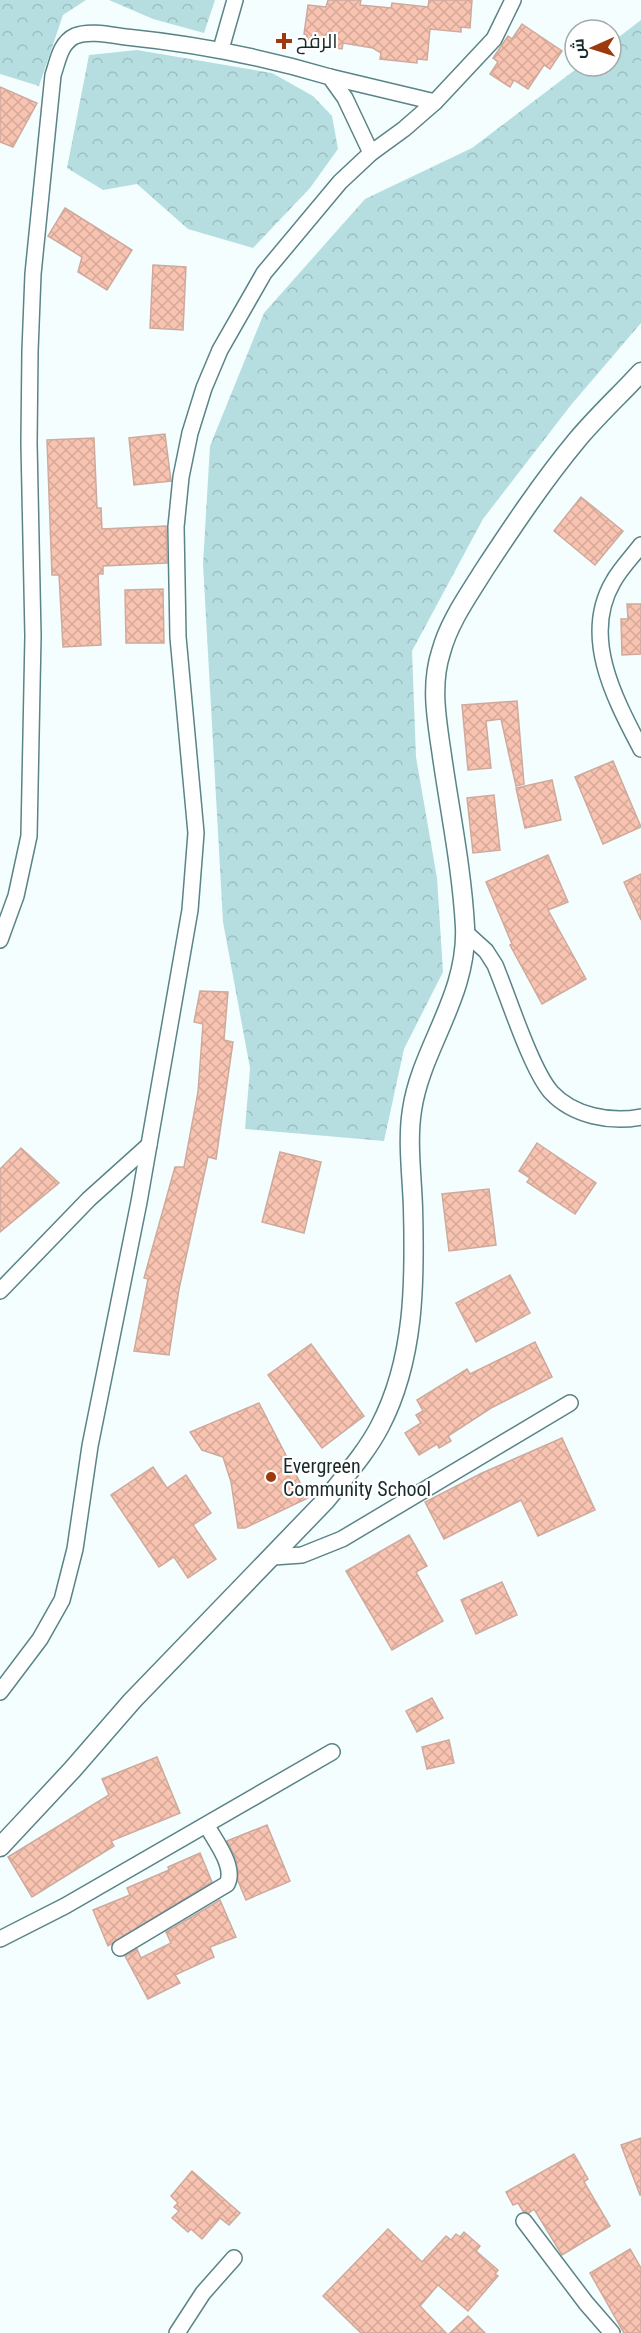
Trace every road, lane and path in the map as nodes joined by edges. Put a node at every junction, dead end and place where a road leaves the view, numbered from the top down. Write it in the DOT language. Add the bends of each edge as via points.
graph roads {
  1 [pos="235,0"];
  2 [pos="513,0"];
  3 [pos="221,50"];
  4 [pos="330,76"];
  5 [pos="435,102"];
  6 [pos="371,153"];
  7 [pos="641,372"];
  8 [pos="641,545"];
  9 [pos="641,749"];
  10 [pos="465,932"];
  11 [pos="0,940"];
  12 [pos="641,1117"];
  13 [pos="149,1145"];
  14 [pos="0,1291"];
  15 [pos="570,1403"];
  16 [pos="273,1557"];
  17 [pos="0,1692"];
  18 [pos="332,1752"];
  19 [pos="207,1826"];
  20 [pos="0,1848"];
  21 [pos="0,1939"];
  22 [pos="120,1948"];
  23 [pos="524,2221"];
  24 [pos="234,2258"];
  25 [pos="177,2333"];
  26 [pos="612,2333"];
  1 -- 3 [label="street"];
  2 -- 5 [label="street" via="494,39"];
  3 -- 4 [label="street"];
  3 -- 11 [label="street" via="103,35 76,36 65,43 53,75 33,274 30,351 33,636 29,836 16,896"];
  4 -- 5 [label="street"];
  4 -- 6 [label="street"];
  5 -- 6 [label="street"];
  6 -- 13 [label="street" via="325,198 264,273 220,350 190,433 176,527 176,585 195,860 180,979"];
  7 -- 10 [label="street" via="578,439 533,498 455,616 440,655 435,682 437,718"];
  8 -- 9 [label="street" via="613,581 600,621 603,668"];
  10 -- 12 [label="street" via="495,965 537,1068 553,1094 598,1118 624,1121"];
  10 -- 16 [label="street" via="451,1006 422,1074 412,1109 414,1282 401,1377 379,1428 354,1466"];
  13 -- 14 [label="street" via="89,1198"];
  13 -- 17 [label="street" via="90,1446 75,1549 62,1600 40,1639"];
  15 -- 16 [label="street" via="342,1539 302,1555"];
  16 -- 20 [label="street" via="132,1701"];
  18 -- 19 [label="street"];
  19 -- 21 [label="street"];
  19 -- 22 [label="street" via="230,1869 227,1884"];
  23 -- 26 [label="street"];
  24 -- 25 [label="street" via="203,2293"];
}
